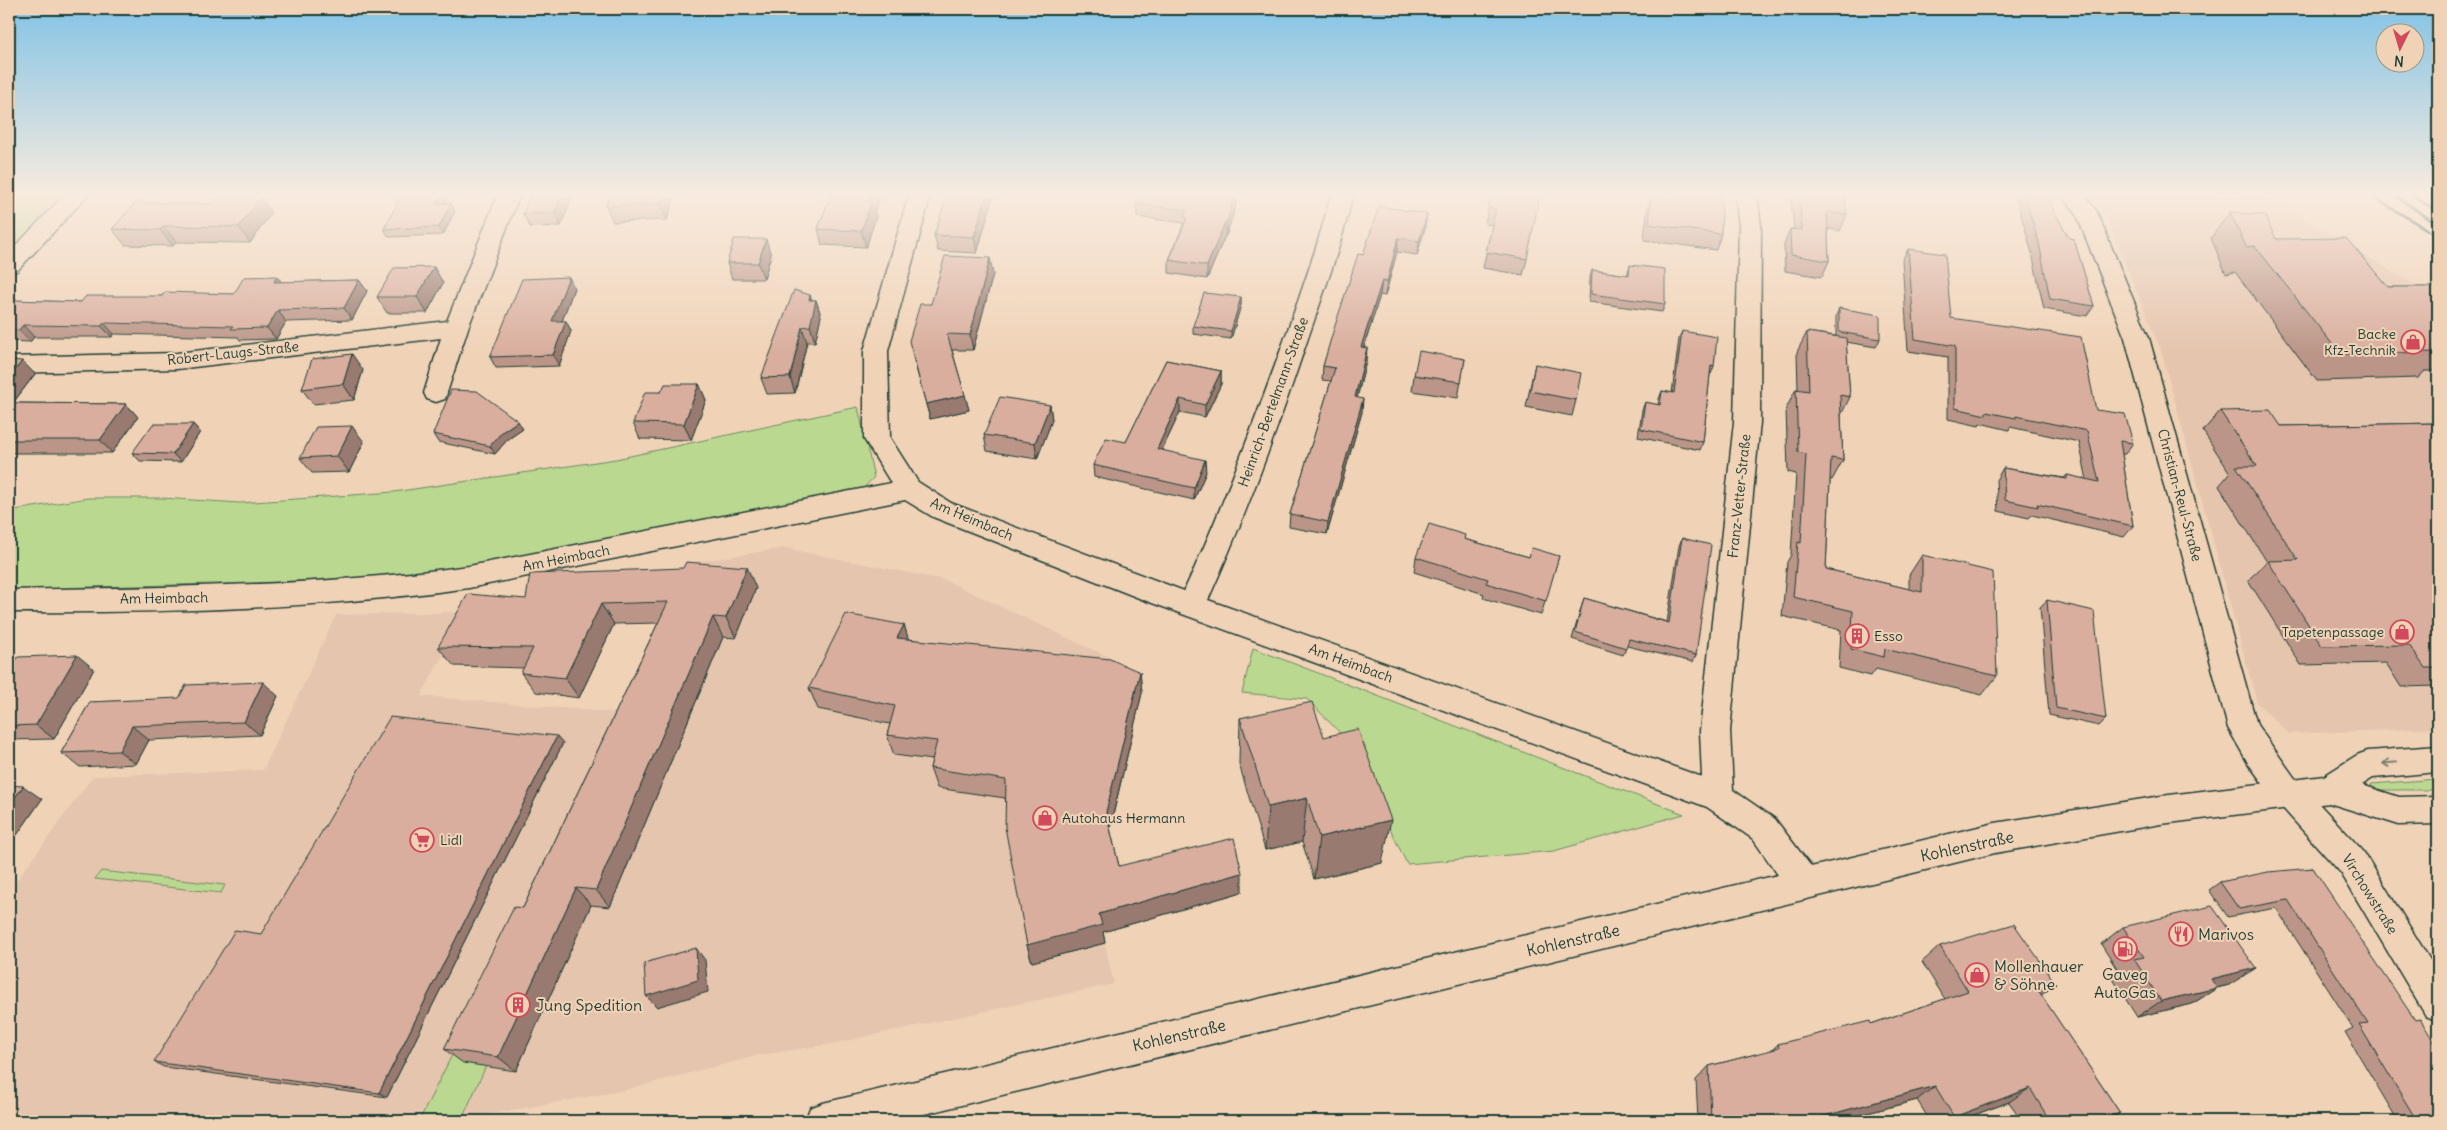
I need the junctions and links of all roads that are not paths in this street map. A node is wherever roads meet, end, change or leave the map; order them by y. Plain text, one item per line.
1 (27, 247) edge
2 (488, 247) edge
3 (905, 247) edge
4 (1328, 247) edge
5 (1750, 247) edge
6 (2100, 247) edge
7 (9, 266) edge
8 (456, 328) junction
9 (9, 365) edge
10 (436, 393) dead end
11 (909, 489) junction
12 (9, 601) edge
13 (1192, 604) junction
14 (2438, 758) edge
15 (2328, 789) junction
16 (2289, 794) junction
17 (1718, 797) junction
18 (2438, 810) edge
19 (1804, 884) junction
20 (2438, 1004) edge
21 (823, 1121) edge

1 - 7 street
2 - 8 street
3 - 11 street
4 - 13 street, Heinrich-Bertelmann-Straße
5 - 17 street, Franz-Vetter-Straße
6 - 16 street, Christian-Reul-Straße
8 - 9 street, Robert-Laugs-Straße
8 - 10 street
11 - 12 street, Am Heimbach
11 - 13 street, Am Heimbach
13 - 17 street, Am Heimbach
14 -> 15 street, Kohlenstraße
15 - 16 street, Kohlenstraße
15 - 18 street, Kohlenstraße
16 - 19 street, Kohlenstraße
16 - 20 street, Virchowstraße
17 - 19 street, Am Heimbach
19 - 21 street, Kohlenstraße

